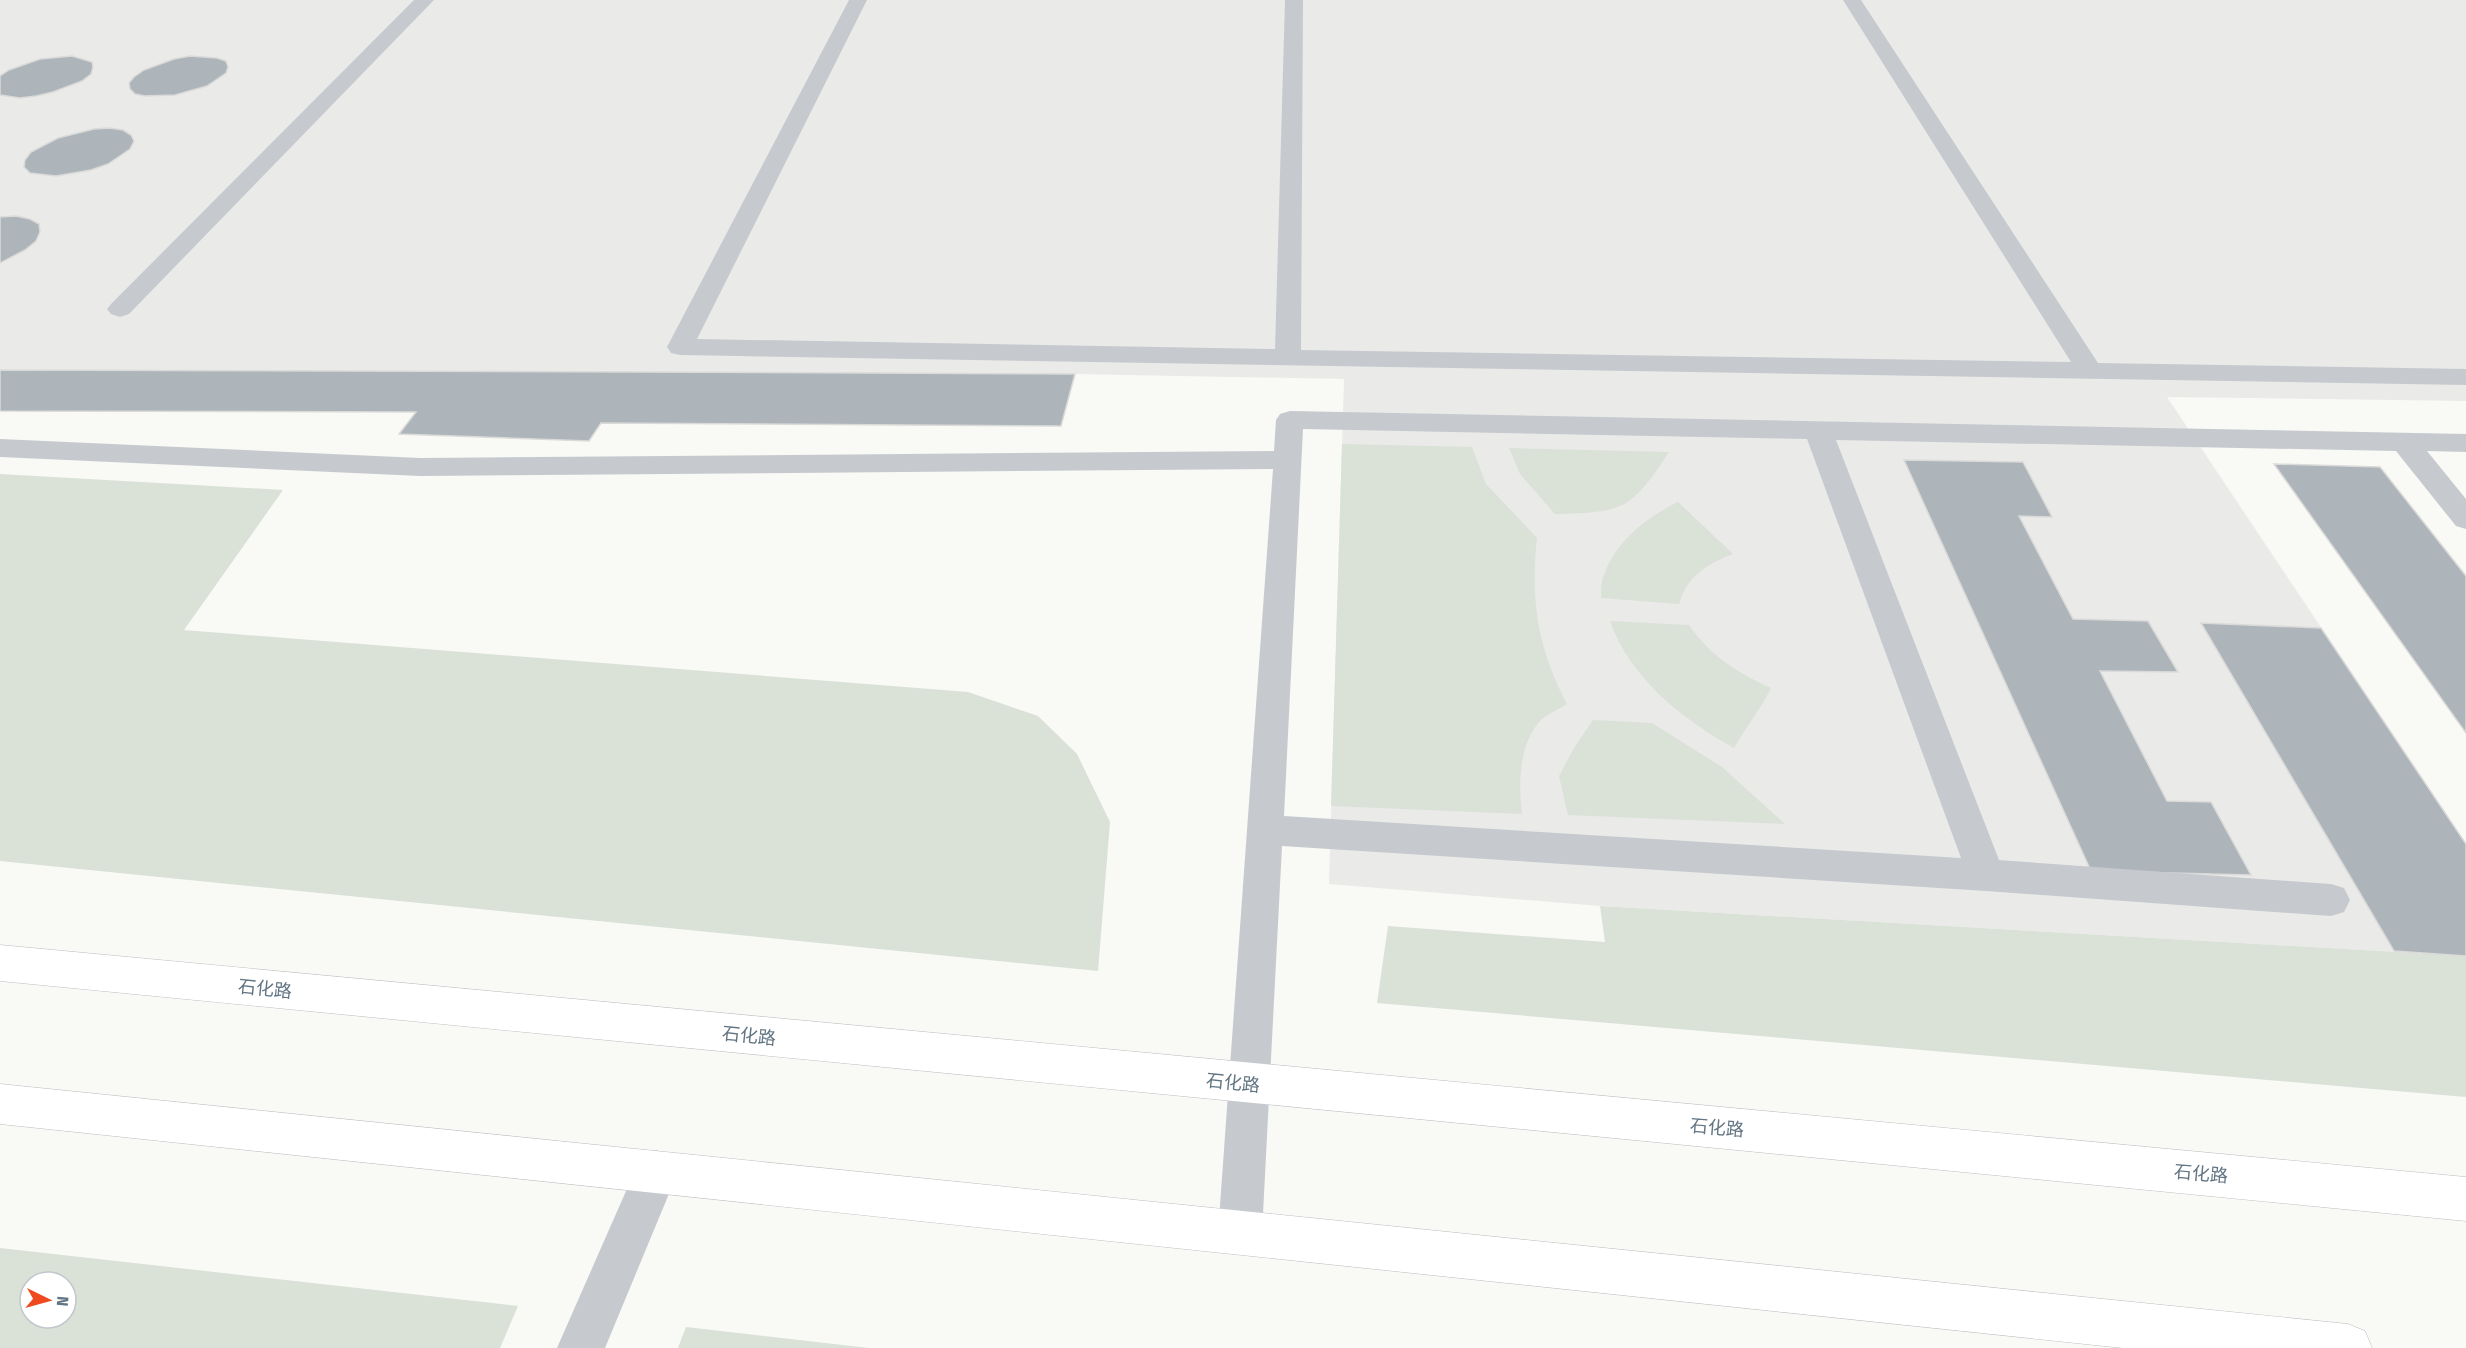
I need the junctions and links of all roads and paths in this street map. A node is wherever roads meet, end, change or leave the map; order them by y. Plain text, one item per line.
1 (425, 0) edge
2 (858, 0) edge
3 (1294, 0) edge
4 (1852, 0) edge
5 (120, 309) dead end
6 (1288, 357) junction
7 (2090, 371) junction
8 (2466, 377) edge
9 (1818, 430) junction
10 (2403, 441) junction
11 (2466, 443) edge
12 (0, 448) edge
13 (1288, 460) junction
14 (2466, 519) edge
15 (1265, 830) junction
16 (1986, 875) junction
17 (2331, 900) dead end
18 (0, 963) edge
19 (1248, 1084) junction
20 (0, 1104) edge
21 (656, 1172) junction
22 (2466, 1199) edge
23 (1240, 1233) junction
24 (582, 1348) edge
25 (2348, 1348) edge

1 - 5 lane
2 - 6 lane
3 - 6 lane
4 - 7 lane
6 - 7 lane
7 - 8 lane
9 - 10 lane
9 - 13 lane
9 - 16 lane
10 - 11 lane
10 - 14 lane
12 - 13 lane
13 - 15 lane
15 - 16 lane
15 - 19 lane
16 - 17 lane
18 - 19 main road, 石化路
19 - 22 main road, 石化路
19 - 23 lane
20 - 21 main road
21 - 23 main road
21 - 24 lane
23 - 25 main road

